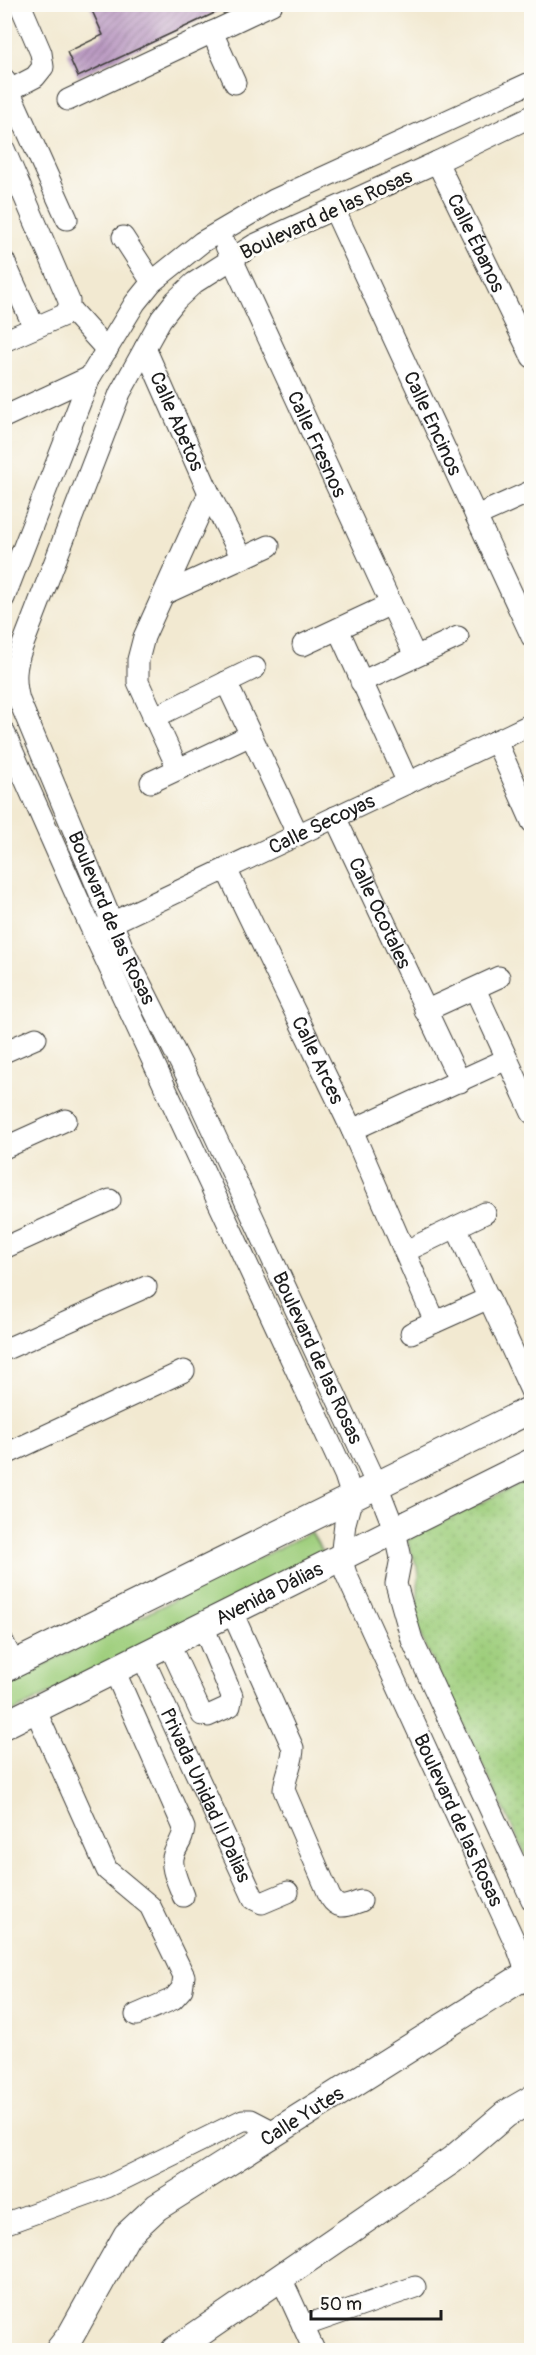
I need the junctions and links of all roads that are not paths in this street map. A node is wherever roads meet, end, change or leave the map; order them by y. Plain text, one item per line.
1 (20, 4) edge
2 (272, 4) edge
3 (212, 32) junction
4 (531, 81) edge
5 (236, 82) dead end
6 (7, 84) edge
7 (68, 100) dead end
8 (531, 116) edge
9 (4, 149) edge
10 (437, 162) junction
11 (334, 209) junction
12 (67, 219) dead end
13 (219, 232) junction
14 (123, 237) dead end
15 (232, 258) junction
16 (4, 261) edge
17 (152, 282) junction
18 (69, 308) junction
19 (34, 327) junction
20 (4, 341) edge
21 (145, 348) junction
22 (106, 350) junction
23 (531, 357) edge
24 (90, 376) junction
25 (4, 417) edge
26 (531, 491) edge
27 (209, 493) junction
28 (476, 516) junction
29 (269, 546) dead end
30 (242, 558) junction
31 (164, 594) junction
32 (4, 598) edge
33 (391, 604) junction
34 (338, 629) junction
35 (458, 637) dead end
36 (531, 637) edge
37 (303, 645) dead end
38 (415, 656) junction
39 (255, 668) dead end
40 (226, 682) junction
41 (361, 682) junction
42 (153, 718) junction
43 (531, 724) edge
44 (4, 732) edge
45 (251, 735) junction
46 (496, 741) junction
47 (178, 770) junction
48 (151, 782) dead end
49 (408, 783) junction
50 (335, 818) junction
51 (531, 822) edge
52 (298, 835) junction
53 (226, 869) junction
54 (113, 923) junction
55 (93, 932) junction
56 (499, 977) dead end
57 (475, 989) junction
58 (425, 1011) junction
59 (36, 1038) dead end
60 (4, 1052) edge
61 (507, 1059) junction
62 (460, 1082) junction
63 (531, 1113) edge
64 (66, 1120) dead end
65 (352, 1130) junction
66 (4, 1148) edge
67 (110, 1200) dead end
68 (485, 1213) dead end
69 (456, 1227) junction
70 (4, 1248) edge
71 (406, 1251) junction
72 (146, 1287) dead end
73 (489, 1298) junction
74 (435, 1322) junction
75 (411, 1333) dead end
76 (4, 1350) edge
77 (184, 1371) dead end
78 (531, 1394) edge
79 (531, 1409) edge
80 (4, 1455) edge
81 (531, 1462) edge
82 (377, 1485) junction
83 (352, 1497) junction
84 (395, 1532) junction
85 (341, 1558) junction
86 (232, 1612) junction
87 (203, 1626) junction
88 (169, 1644) junction
89 (142, 1656) junction
90 (8, 1659) edge
91 (114, 1671) junction
92 (35, 1709) junction
93 (4, 1725) edge
94 (288, 1892) dead end
95 (183, 1896) dead end
96 (531, 1900) edge
97 (361, 1901) dead end
98 (531, 1977) edge
99 (136, 2015) dead end
100 (531, 2099) edge
101 (276, 2133) junction
102 (4, 2224) edge
103 (281, 2278) junction
104 (415, 2288) dead end
105 (303, 2326) junction
106 (59, 2350) edge
107 (175, 2350) edge
108 (314, 2350) edge

1 - 6 street
2 - 3 street
3 - 5 street
3 - 7 street
4 - 13 street, Boulevard de las Rosas
6 - 12 street
8 - 10 street, Boulevard de las Rosas
9 - 18 street
10 - 11 street, Boulevard de las Rosas
10 - 23 street, Calle Ébanos
11 - 15 street, Boulevard de las Rosas
11 - 28 street, Calle Encinos
13 - 15 street, Calle Fresnos
13 - 17 street, Boulevard de las Rosas
14 - 17 street
15 - 21 street, Boulevard de las Rosas
15 - 33 street, Calle Fresnos
16 - 19 street
17 - 22 street, Boulevard de las Rosas
18 - 19 street
18 - 22 street
19 - 20 street
21 - 27 street, Calle Abetos
21 - 54 street, Boulevard de las Rosas
22 - 24 street, Boulevard de las Rosas
24 - 25 street
24 - 32 street, Boulevard de las Rosas
26 - 28 street
27 - 30 street, Calle Abetos
27 - 31 street, Calle Abetos
28 - 36 street, Calle Encinos
29 - 30 street
30 - 31 street
31 - 42 street, Calle Abetos
33 - 34 street
33 - 38 street, Calle Fresnos
34 - 37 street
34 - 41 street
35 - 38 street
38 - 41 street
39 - 40 street
40 - 42 street
40 - 45 street
41 - 49 street
42 - 47 street, Calle Abetos
43 - 46 street, Calle Secoyas
44 - 55 street, Boulevard de las Rosas
45 - 47 street
45 - 52 street
46 - 49 street, Calle Secoyas
46 - 51 street
47 - 48 street
49 - 50 street, Calle Secoyas
50 - 52 street, Calle Secoyas
50 - 58 street, Calle Ocotales
52 - 53 street, Calle Secoyas
53 - 54 street, Calle Secoyas
53 - 65 street, Calle Arces
54 - 55 street, Calle Secoyas
54 - 82 street, Boulevard de las Rosas
55 - 83 street, Boulevard de las Rosas
56 - 57 street
57 - 58 street
57 - 61 street
58 - 62 street, Calle Ocotales
59 - 60 street
61 - 62 street
61 - 63 street
62 - 65 street
64 - 66 street
65 - 71 street, Calle Arces
67 - 70 street
68 - 69 street
69 - 71 street
69 - 73 street
71 - 74 street, Calle Arces
72 - 76 street
73 - 74 street
73 - 78 street
74 - 75 street
77 - 80 street
79 - 82 main road
81 - 84 main road, Avenida Dálias
82 - 83 main road
82 - 84 street, Boulevard de las Rosas
83 - 85 street, Boulevard de las Rosas
83 - 90 main road
84 - 85 main road, Avenida Dálias
84 - 96 street, Boulevard de las Rosas
85 - 86 main road, Avenida Dálias
85 - 98 street, Boulevard de las Rosas
86 - 87 main road, Avenida Dálias
86 - 97 street
87 - 88 main road, Avenida Dálias
87 - 88 street
88 - 89 main road, Avenida Dálias
89 - 91 main road, Avenida Dálias
89 - 94 street, Privada Unidad II Dalias
91 - 92 main road, Avenida Dálias
91 - 95 street
92 - 93 main road, Avenida Dálias
92 - 99 street
98 - 101 main road, Calle Yutes
100 - 103 main road
101 - 102 street
101 - 106 main road, Calle Yutes
103 - 105 street
103 - 107 main road
104 - 105 street
105 - 108 street

